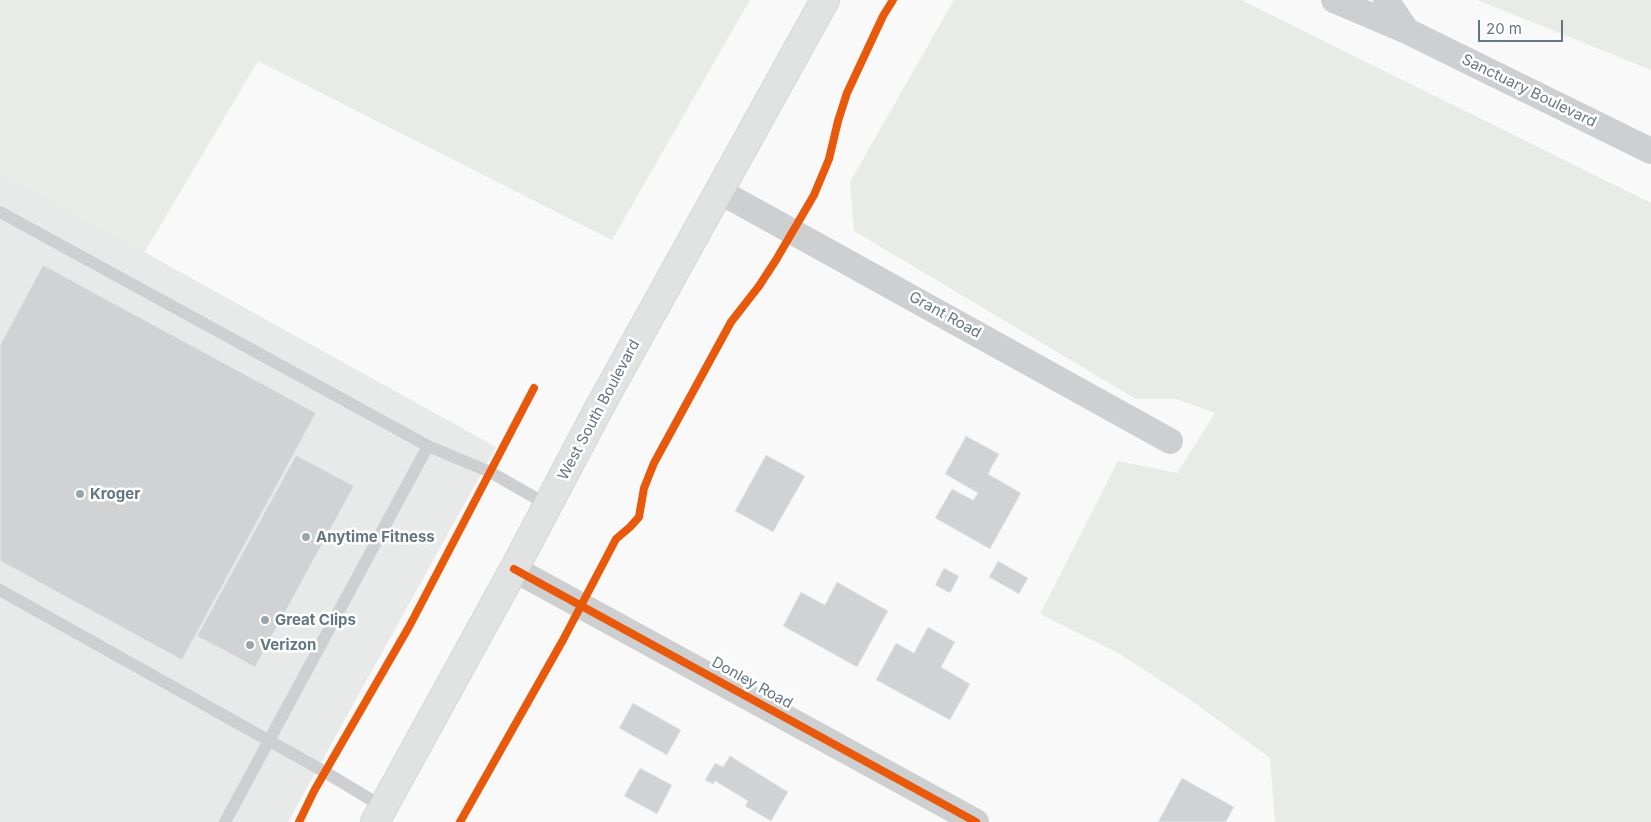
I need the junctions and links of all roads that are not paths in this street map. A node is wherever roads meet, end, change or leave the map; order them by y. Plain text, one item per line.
1 (825, 0) edge
2 (1334, 0) edge
3 (1386, 0) edge
4 (1407, 31) junction
5 (1651, 152) edge
6 (719, 191) junction
7 (0, 212) edge
8 (1170, 440) dead end
9 (428, 446) junction
10 (548, 505) junction
11 (514, 569) junction
12 (0, 590) edge
13 (269, 741) junction
14 (379, 815) edge
15 (225, 822) edge
16 (976, 822) edge

1 - 6 main road, West South Boulevard
2 - 4 street, Sanctuary Boulevard
3 - 4 street, Sanctuary Boulevard
4 - 5 street, Sanctuary Boulevard
6 - 8 street, Grant Road
6 - 10 main road, West South Boulevard
7 - 9 lane
9 - 10 lane
9 - 13 lane
10 - 11 main road, West South Boulevard
11 - 14 main road, West South Boulevard
11 - 16 street, Donley Road
12 - 13 lane
13 - 14 lane
13 - 15 lane

